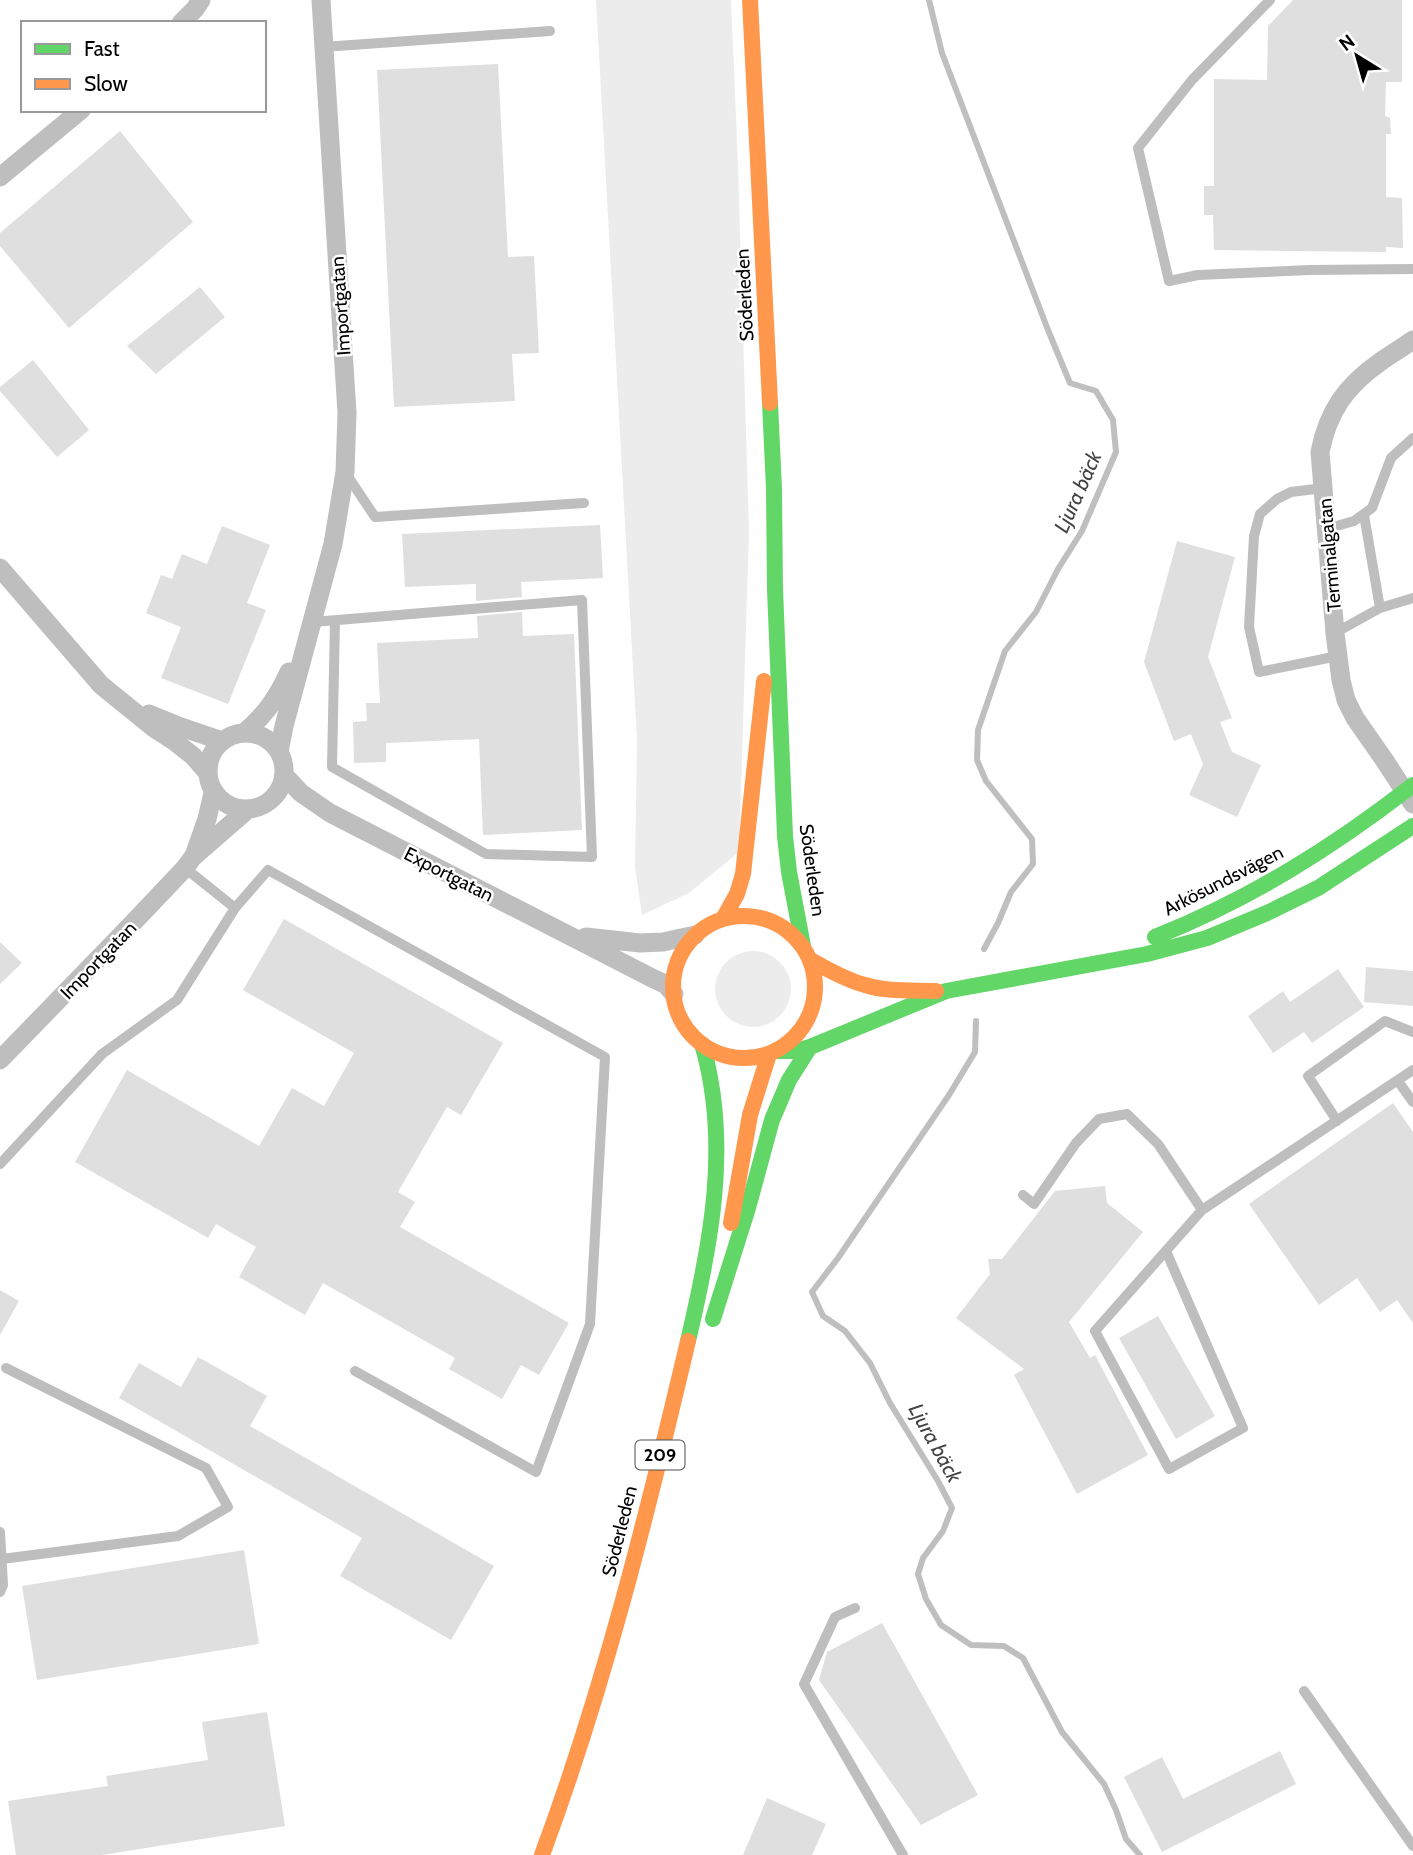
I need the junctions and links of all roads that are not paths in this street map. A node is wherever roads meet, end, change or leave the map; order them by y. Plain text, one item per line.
1 (201, 0) edge
2 (321, 0) edge
3 (750, 0) edge
4 (1270, 0) edge
5 (183, 21) edge
6 (550, 30) dead end
7 (323, 47) junction
8 (79, 112) edge
9 (0, 177) edge
10 (1413, 269) edge
11 (1413, 340) edge
12 (1413, 438) edge
13 (345, 471) junction
14 (1323, 488) junction
15 (584, 503) dead end
16 (1364, 514) junction
17 (1326, 529) junction
18 (0, 568) edge
19 (775, 589) junction
20 (1413, 598) edge
21 (1380, 608) junction
22 (315, 616) junction
23 (335, 621) junction
24 (1335, 633) junction
25 (1338, 656) junction
26 (765, 668) junction
27 (125, 704) junction
28 (244, 733) junction
29 (222, 741) junction
30 (279, 752) junction
31 (207, 772) junction
32 (284, 775) junction
33 (213, 793) junction
34 (1410, 794) edge
35 (270, 801) junction
36 (766, 803) dead end
37 (247, 810) junction
38 (330, 813) junction
39 (1413, 826) edge
40 (189, 863) junction
41 (235, 908) junction
42 (723, 919) junction
43 (569, 935) junction
44 (695, 935) junction
45 (806, 953) junction
46 (1074, 967) junction
47 (946, 991) junction
48 (674, 994) junction
49 (1413, 1032) edge
50 (702, 1044) junction
51 (810, 1047) junction
52 (773, 1053) junction
53 (0, 1060) edge
54 (1413, 1070) edge
55 (1398, 1081) junction
56 (1413, 1100) edge
57 (1337, 1121) junction
58 (0, 1164) edge
59 (1023, 1195) dead end
60 (1202, 1210) junction
61 (1166, 1251) junction
62 (6, 1368) dead end
63 (355, 1371) dead end
64 (0, 1532) edge
65 (2, 1559) junction
66 (0, 1592) edge
67 (855, 1608) dead end
68 (1304, 1690) dead end
69 (1413, 1846) edge
70 (542, 1855) edge
71 (903, 1855) edge

1 - 5 street
2 - 7 street, Importgatan
3 - 19 main road, Söderleden
4 - 10 lane
6 - 7 lane
7 - 13 street, Importgatan
8 - 9 street
11 - 14 street, Terminalgatan
12 - 16 lane
13 - 15 lane
13 - 22 street, Importgatan
14 - 17 street, Terminalgatan
14 - 25 lane
16 - 17 lane
16 - 21 lane
17 - 24 street, Terminalgatan
18 - 27 street
19 - 26 main road, Söderleden
19 - 45 main road, Söderleden
20 - 21 lane
21 - 24 lane
22 - 23 lane
22 - 28 street, Importgatan
22 - 30 street, Importgatan
23 - 23 lane
24 - 25 street, Terminalgatan
25 - 34 street, Terminalgatan
26 - 36 main road, Söderleden
26 - 42 main road, Söderleden
27 - 29 street
27 - 31 street
28 - 29 street
28 - 30 street
29 - 31 street
30 - 32 street
31 - 33 street
32 - 35 street
32 - 38 street, Exportgatan
33 - 37 street
33 - 40 street, Importgatan
34 - 46 main road, Arkösundsvägen
35 - 37 street
35 - 38 street, Exportgatan
37 - 40 street, Importgatan
38 - 43 street, Exportgatan
39 - 46 main road, Arkösundsvägen
40 - 41 lane
40 - 53 street, Importgatan
41 - 58 lane
41 - 63 lane
42 - 44 main road
42 - 45 main road
43 - 44 street, Exportgatan
43 - 48 street, Exportgatan
44 - 48 main road
45 - 47 main road, Arkösundsvägen
45 - 52 main road
46 - 47 main road, Arkösundsvägen
47 - 51 main road, Arkösundsvägen
48 - 50 main road
49 - 57 lane
50 - 52 main road
50 - 70 main road, Söderleden / 209
51 - 52 main road, Arkösundsvägen
51 - 52 main road
54 - 55 lane
55 - 56 lane
55 - 57 lane
57 - 60 lane
59 - 60 lane
60 - 61 lane
61 - 61 lane
62 - 65 lane
64 - 65 lane
65 - 66 lane
67 - 71 lane
68 - 69 lane

